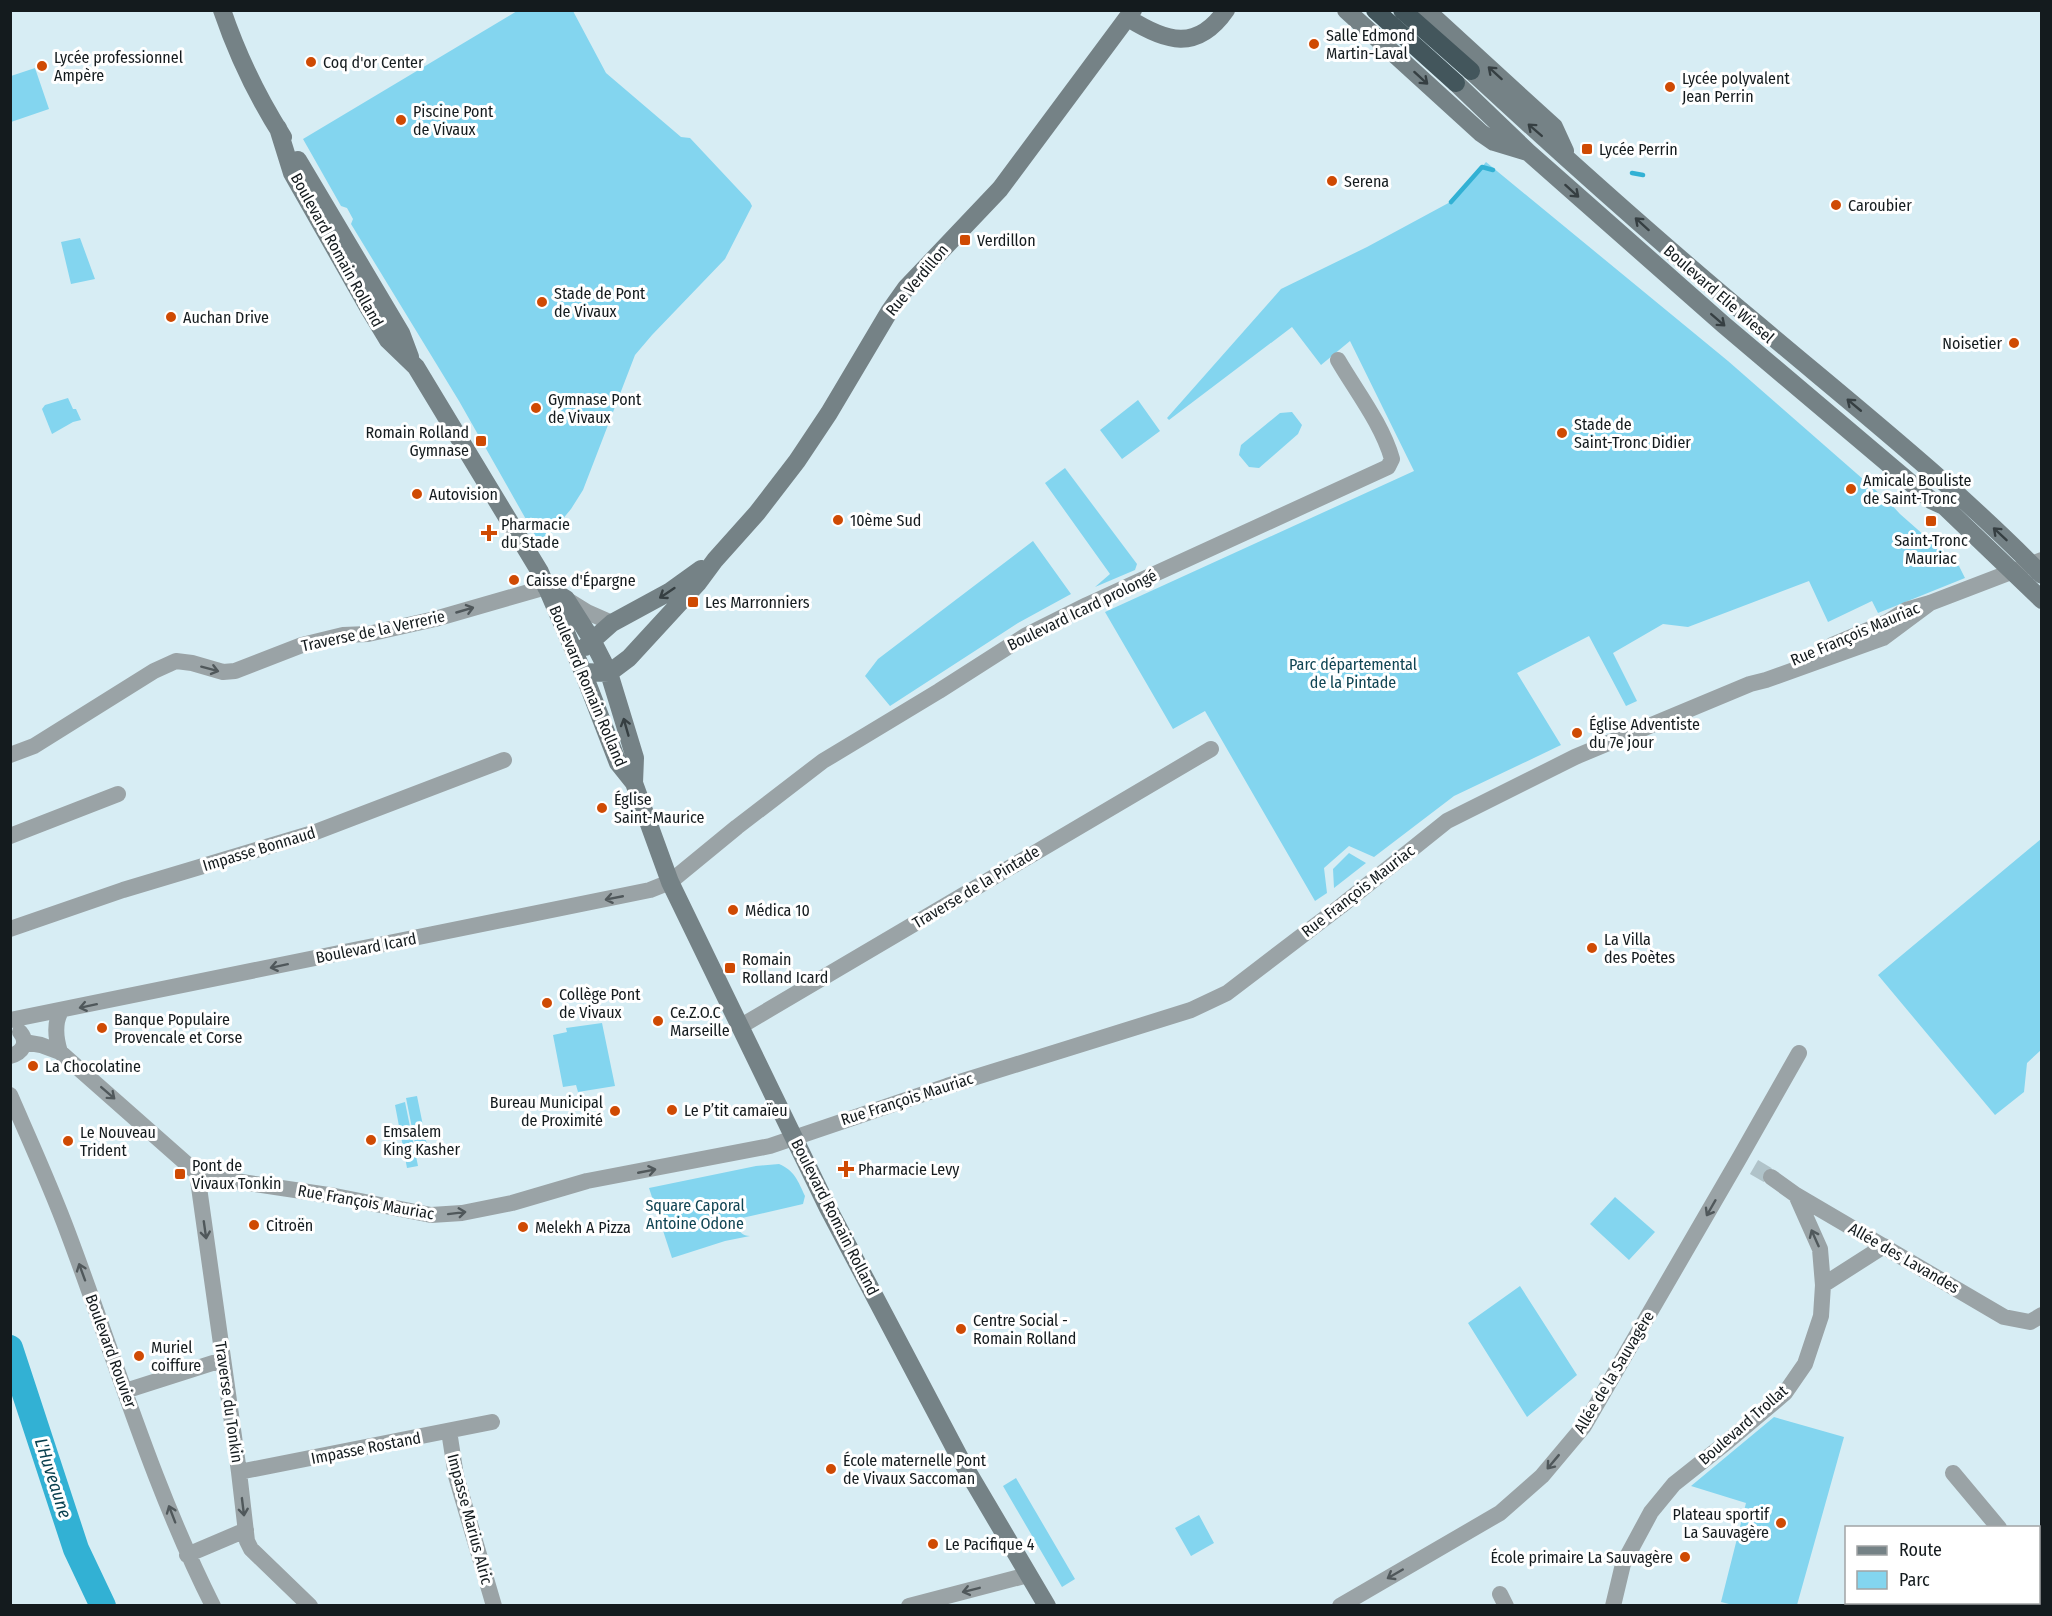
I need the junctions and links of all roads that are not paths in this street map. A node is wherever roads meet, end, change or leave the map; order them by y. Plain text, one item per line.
1 (213, 10) edge
2 (222, 10) edge
3 (1226, 10) edge
4 (1346, 10) edge
5 (1375, 10) edge
6 (1402, 10) edge
7 (1426, 10) edge
8 (1131, 14) edge
9 (230, 35) junction
10 (1471, 71) joint
11 (1456, 83) joint
12 (1528, 152) junction
13 (1568, 158) junction
14 (1338, 360) dead end
15 (715, 560) junction
16 (2038, 566) edge
17 (2012, 571) junction
18 (546, 587) junction
19 (566, 599) junction
20 (2042, 600) edge
21 (642, 608) junction
22 (612, 623) junction
23 (658, 627) junction
24 (592, 640) junction
25 (580, 664) junction
26 (609, 673) junction
27 (1211, 749) dead end
28 (10, 755) edge
29 (504, 760) dead end
30 (634, 783) junction
31 (118, 794) dead end
32 (10, 837) edge
33 (670, 882) junction
34 (10, 929) edge
35 (61, 1011) junction
36 (10, 1020) edge
37 (10, 1026) edge
38 (741, 1026) junction
39 (24, 1042) junction
40 (60, 1052) junction
41 (1799, 1053) dead end
42 (11, 1056) edge
43 (10, 1095) edge
44 (794, 1138) junction
45 (197, 1173) junction
46 (1771, 1177) tunnel mouth
47 (1796, 1195) junction
48 (1884, 1246) junction
49 (1823, 1285) junction
50 (2042, 1315) edge
51 (222, 1360) junction
52 (125, 1391) junction
53 (492, 1422) dead end
54 (449, 1431) junction
55 (239, 1472) junction
56 (1953, 1473) dead end
57 (1998, 1526) edge
58 (246, 1530) junction
59 (187, 1555) junction
60 (1028, 1575) junction
61 (213, 1605) edge
62 (310, 1605) edge
63 (494, 1605) edge
64 (909, 1605) edge
65 (1047, 1605) edge
66 (1340, 1605) edge
67 (1612, 1605) edge

1 - 9 street, Boulevard Romain Rolland
2 - 9 street, Boulevard Romain Rolland
3 - 8 street
4 -> 12 street
5 - 11 highway, Boulevard Elie Wiesel
6 - 10 highway, Boulevard Elie Wiesel
13 -> 7 street
8 - 15 street, Rue Verdillon
9 - 18 street, Boulevard Romain Rolland
13 -> 10 street, Boulevard Elie Wiesel
11 - 12 street, Boulevard Elie Wiesel
12 -> 17 street, Boulevard Elie Wiesel
16 -> 13 street, Boulevard Elie Wiesel
14 - 33 street, Boulevard Icard prolongé
15 -> 21 street, Rue Verdillon
15 - 23 street, Rue Verdillon
16 - 17 street, Rue François Mauriac
17 - 20 street, Boulevard Elie Wiesel
17 - 44 street, Rue François Mauriac
18 - 19 street, Boulevard Romain Rolland
18 - 25 street, Boulevard Romain Rolland
28 -> 18 street, Traverse de la Verrerie
19 - 22 street
19 - 24 street, Boulevard Romain Rolland
21 - 22 street, Rue Verdillon
21 - 23 street
22 - 24 street, Rue Verdillon
23 - 26 street, Rue Verdillon
24 - 25 street, Rue Verdillon
24 - 26 street, Boulevard Romain Rolland
25 - 26 street
25 - 30 street, Boulevard Romain Rolland
30 -> 26 street, Boulevard Romain Rolland
27 - 38 street, Traverse de la Pintade
29 - 34 street, Impasse Bonnaud
30 - 33 street, Boulevard Romain Rolland
31 - 32 street
33 -> 35 street, Boulevard Icard
33 - 38 street, Boulevard Romain Rolland
35 - 36 street, Boulevard Icard
35 - 40 street
37 - 39 street
38 - 44 street, Boulevard Romain Rolland
39 - 40 street, Rue François Mauriac
39 - 42 street
40 -> 45 street, Rue François Mauriac
41 -> 66 street, Allée de la Sauvagère
52 -> 43 street, Boulevard Rouvier
45 -> 44 street, Rue François Mauriac
44 - 60 street, Boulevard Romain Rolland
45 -> 51 street, Traverse du Tonkin
46 - 47 street, Allée des Lavandes
47 - 48 street, Allée des Lavandes
49 -> 47 street, Boulevard Trollat
48 - 49 street
48 - 50 street, Allée des Lavandes
49 - 67 street, Boulevard Trollat
51 - 52 street
51 - 55 street, Traverse du Tonkin
59 -> 52 street, Boulevard Rouvier
53 - 54 street, Impasse Rostand
54 - 55 street, Impasse Rostand
54 - 63 street, Impasse Marius Alric
55 -> 58 street, Traverse du Tonkin
56 - 57 street
58 - 59 street
58 - 62 street, Traverse du Tonkin
59 - 61 street, Boulevard Rouvier
60 -> 64 street
60 - 65 street, Boulevard Romain Rolland

